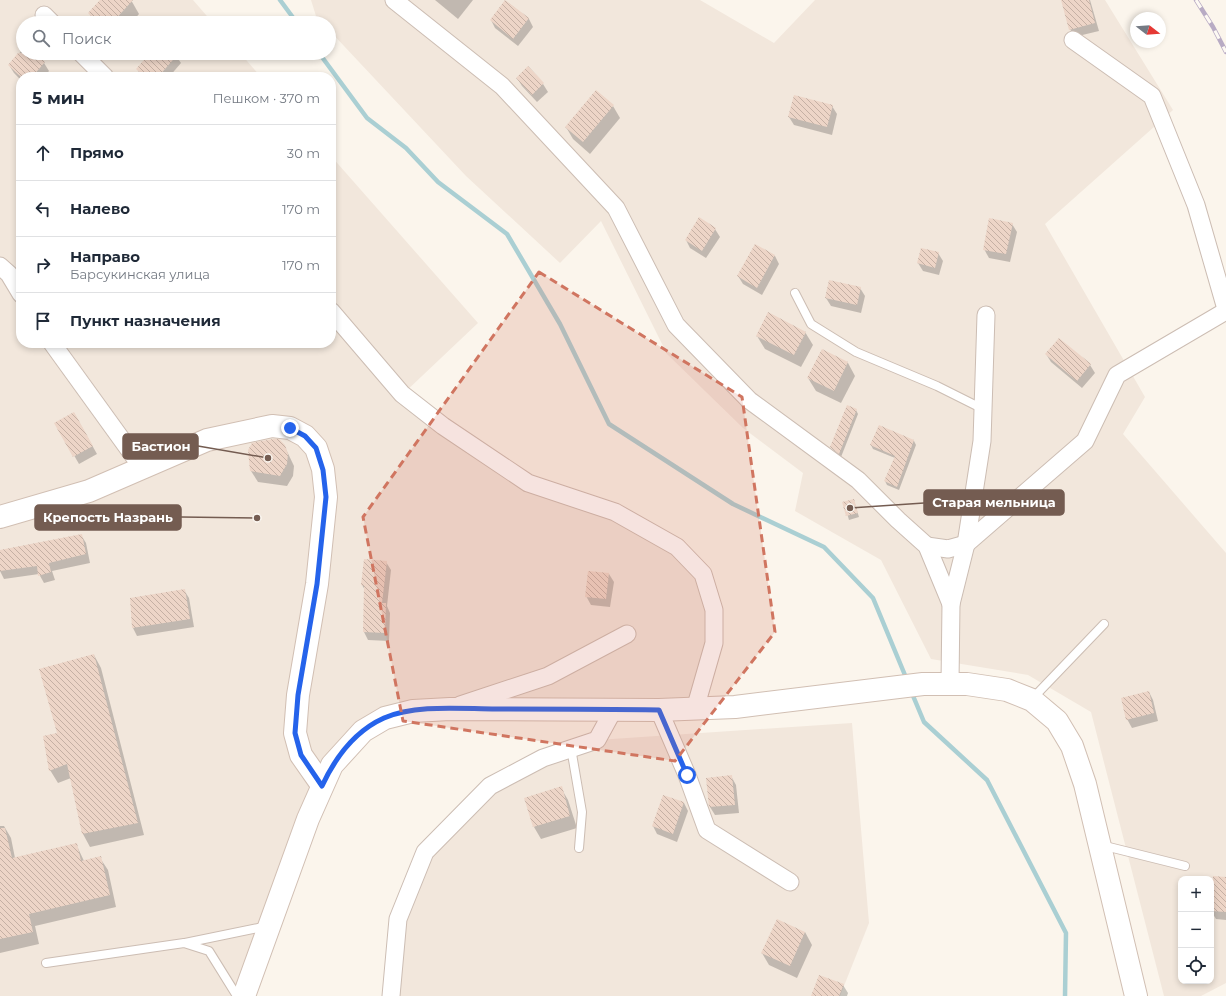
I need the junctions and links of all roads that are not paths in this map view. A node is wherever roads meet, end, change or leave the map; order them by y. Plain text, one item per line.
1 (394, 0) edge
2 (1073, 40) dead end
3 (88, 60) edge
4 (100, 72) edge
5 (0, 266) edge
6 (16, 286) edge
7 (795, 293) dead end
8 (1226, 310) edge
9 (986, 315) dead end
10 (336, 317) edge
11 (56, 348) edge
12 (983, 408) junction
13 (143, 469) junction
14 (0, 516) edge
15 (966, 544) junction
16 (927, 546) junction
17 (951, 604) junction
18 (1104, 624) dead end
19 (627, 634) dead end
20 (950, 683) junction
21 (1032, 700) junction
22 (450, 709) junction
23 (614, 709) junction
24 (659, 710) junction
25 (695, 710) junction
26 (571, 748) junction
27 (322, 786) junction
28 (1099, 844) junction
29 (579, 848) dead end
30 (1185, 866) dead end
31 (790, 882) dead end
32 (270, 926) junction
33 (184, 943) junction
34 (46, 963) dead end
35 (237, 996) edge
36 (244, 996) edge
37 (391, 996) edge
38 (1136, 996) edge

1 - 16 street
2 - 8 street
3 - 4 street
5 - 6 street
7 - 12 lane
8 - 15 street
9 - 12 street
10 - 25 street
11 - 13 street
12 - 15 street
13 - 14 street
13 - 27 street
15 - 16 street
15 - 17 street
16 - 17 street
17 - 20 street
18 - 21 lane
19 - 22 street
20 - 21 street
20 - 25 street
21 - 28 street
22 - 23 street
22 - 27 street
23 - 24 street
23 - 26 street
24 - 25 street
24 - 31 street
26 - 29 lane
26 - 37 street
27 - 32 street
28 - 30 lane
28 - 38 street
32 - 33 lane
32 - 36 street
33 - 34 lane
33 - 35 lane

